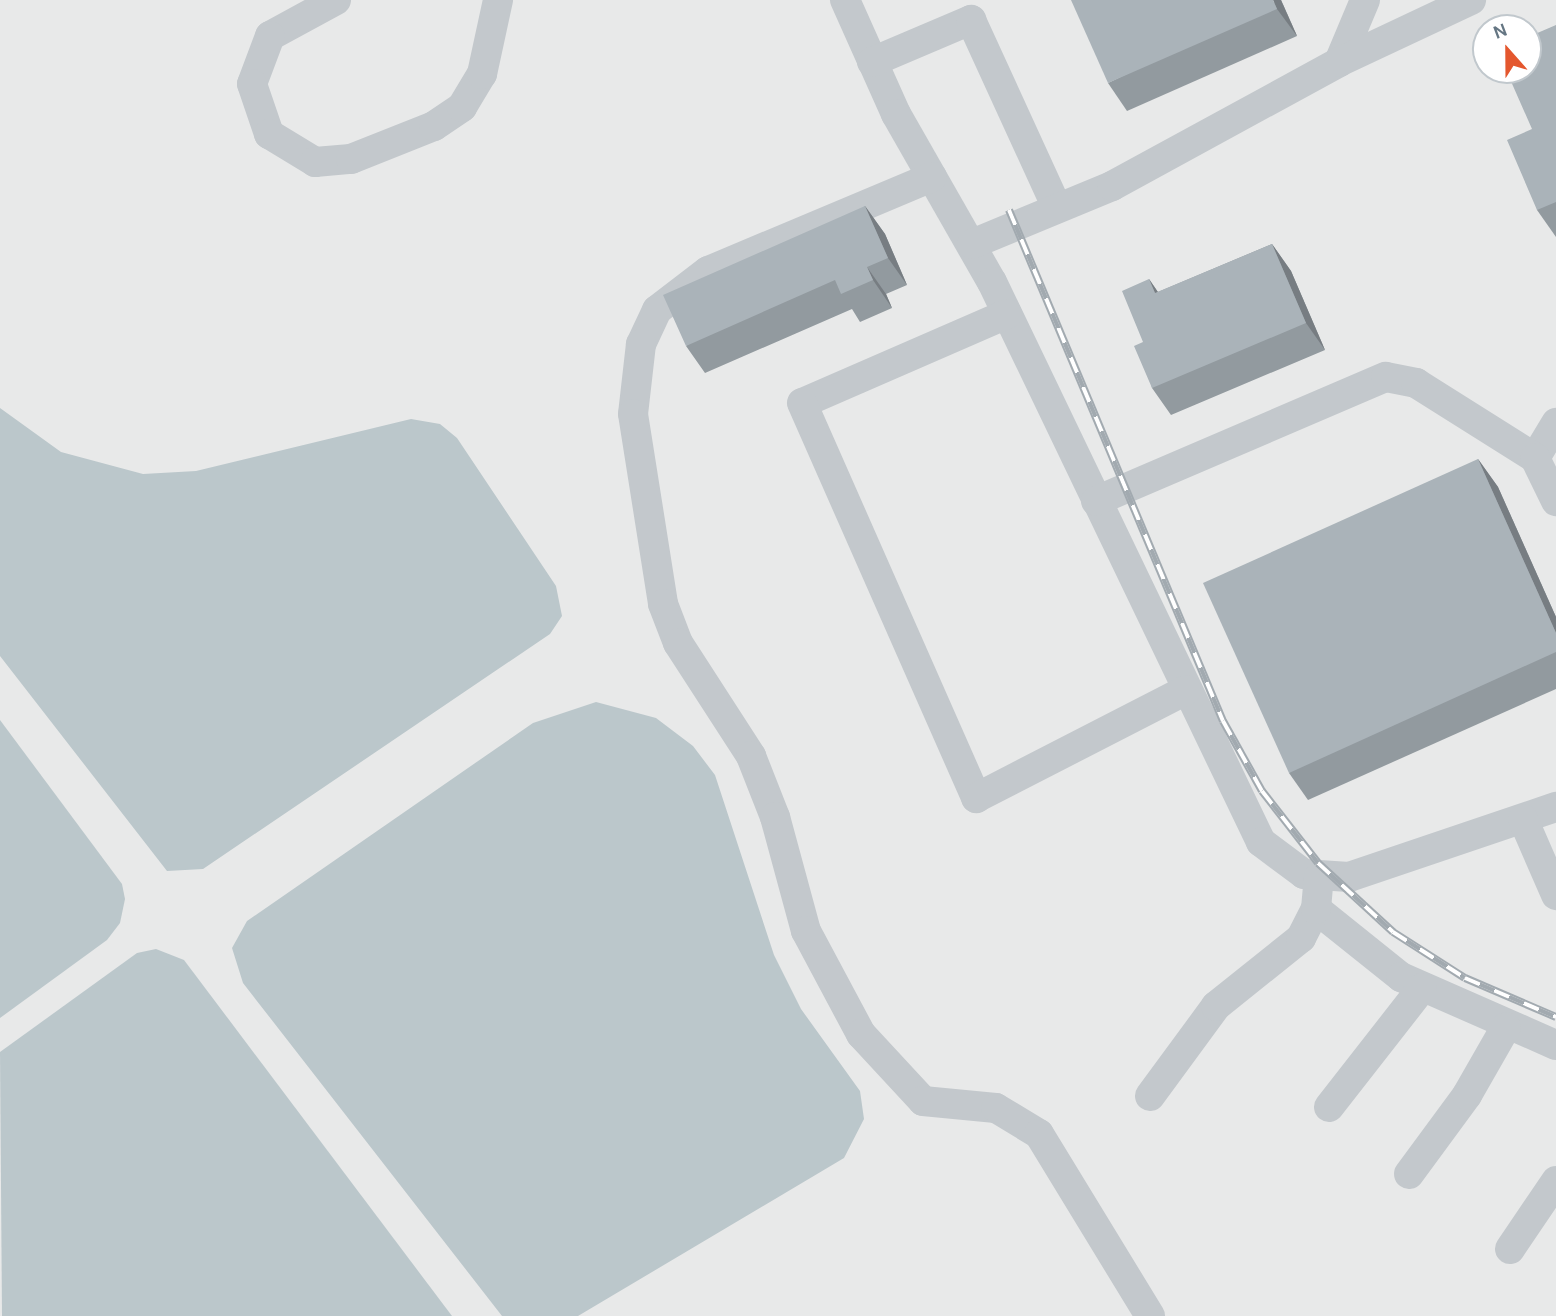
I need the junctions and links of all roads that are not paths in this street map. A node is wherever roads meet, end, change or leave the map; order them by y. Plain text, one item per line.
1 (336, 0) edge
2 (498, 0) edge
3 (845, 0) edge
4 (1364, 0) edge
5 (1471, 0) edge
6 (966, 10) edge
7 (872, 62) junction
8 (1339, 62) junction
9 (932, 177) junction
10 (1057, 208) junction
11 (972, 244) junction
12 (1007, 314) junction
13 (1556, 423) edge
14 (1535, 458) junction
15 (1096, 501) junction
16 (1556, 501) edge
17 (1186, 690) junction
18 (1556, 807) edge
19 (1523, 819) junction
20 (1319, 877) junction
21 (1556, 895) edge
22 (1316, 909) junction
23 (1422, 988) junction
24 (1506, 1027) junction
25 (1556, 1045) edge
26 (1150, 1096) dead end
27 (1329, 1107) dead end
28 (1409, 1174) dead end
29 (1556, 1181) edge
30 (1510, 1249) dead end
31 (1150, 1316) edge

1 - 2 lane
3 - 7 lane
4 - 8 lane
5 - 8 lane
6 - 7 lane
6 - 10 lane
7 - 9 lane
8 - 10 lane
9 - 11 lane
9 - 31 lane
10 - 11 lane
11 - 12 lane
12 - 15 lane
12 - 17 lane
13 - 14 lane
14 - 15 lane
14 - 16 lane
15 - 17 lane
17 - 20 lane
18 - 19 lane
19 - 20 lane
19 - 21 lane
20 - 22 lane
22 - 23 lane
22 - 26 lane
23 - 24 lane
23 - 27 lane
24 - 25 lane
24 - 28 lane
29 - 30 lane

